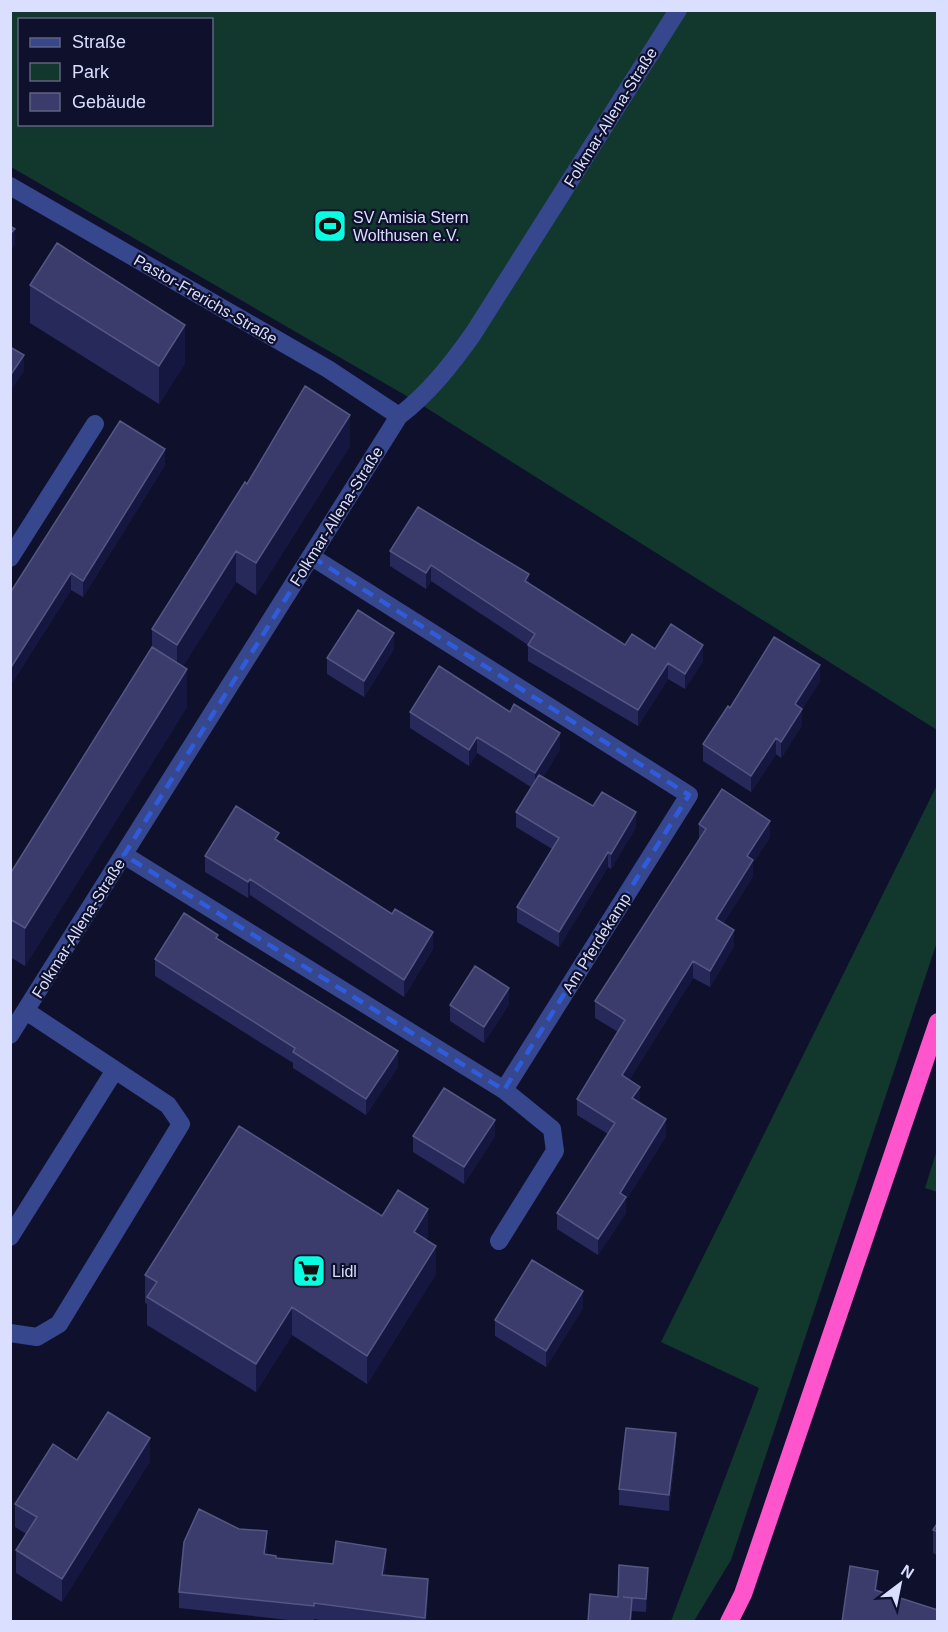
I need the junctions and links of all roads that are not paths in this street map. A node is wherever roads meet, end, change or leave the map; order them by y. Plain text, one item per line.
1 (678, 10) edge
2 (10, 186) edge
3 (399, 416) junction
4 (95, 424) dead end
5 (312, 557) junction
6 (10, 558) edge
7 (124, 855) junction
8 (26, 1011) junction
9 (938, 1022) edge
10 (10, 1035) edge
11 (115, 1070) junction
12 (504, 1090) junction
13 (10, 1237) edge
14 (499, 1241) dead end
15 (10, 1334) edge
16 (743, 1594) junction
17 (729, 1622) edge
18 (743, 1622) edge

1 - 3 street, Folkmar-Allena-Straße
2 - 3 street, Pastor-Frerichs-Straße
3 - 5 street, Folkmar-Allena-Straße
4 - 6 street
5 - 7 street, Folkmar-Allena-Straße
5 - 12 street, Am Pferdekamp
7 - 8 street, Folkmar-Allena-Straße
7 - 12 street
8 - 10 street, Folkmar-Allena-Straße
8 - 11 street
9 - 16 highway
11 - 13 street
11 - 15 street
12 - 14 street
16 - 17 highway
16 - 18 highway

